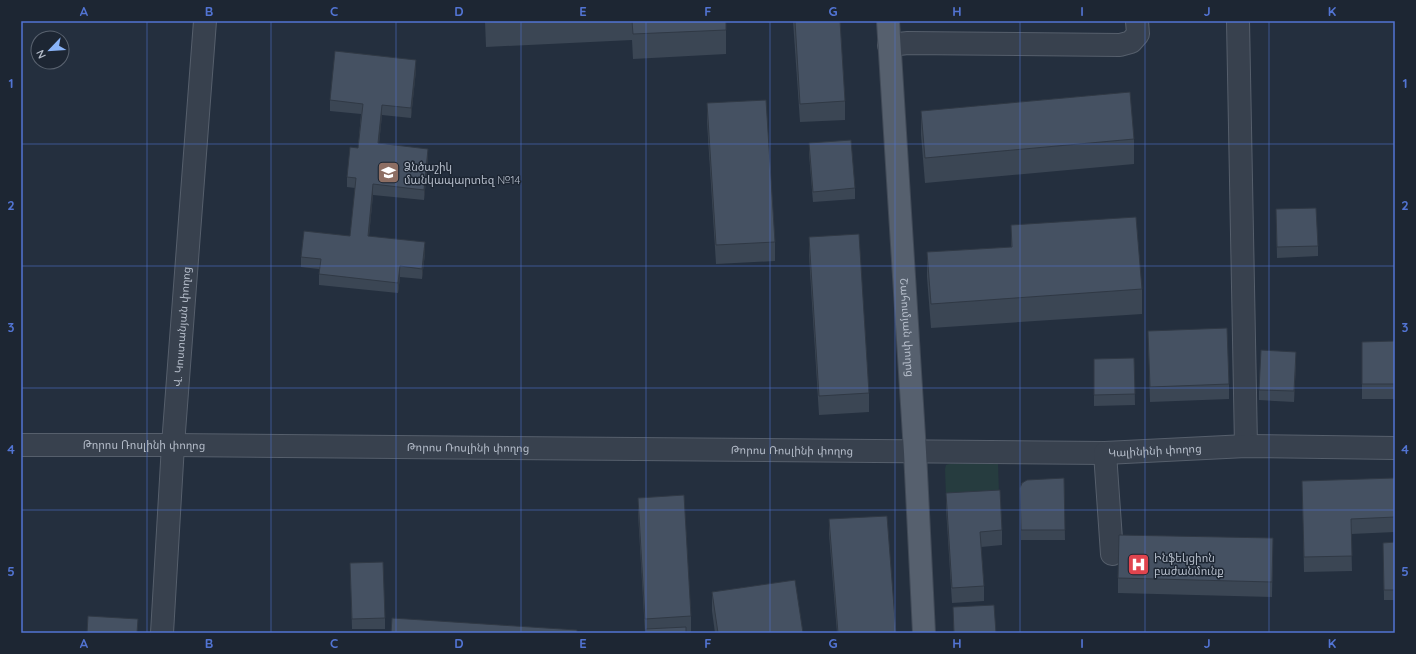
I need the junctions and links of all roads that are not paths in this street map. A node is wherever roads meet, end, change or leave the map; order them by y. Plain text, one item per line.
1 (205, 21) edge
2 (888, 21) edge
3 (1137, 21) edge
4 (1238, 21) edge
5 (889, 45) junction
6 (21, 445) edge
7 (173, 445) junction
8 (1246, 446) junction
9 (1395, 448) edge
10 (915, 452) junction
11 (1105, 453) junction
12 (1112, 554) dead end
13 (162, 633) edge
14 (924, 633) edge

1 - 7 street, Վ. Կոստանյան փողոց
2 - 5 main road, Շահումյան փողոց
3 - 5 street
4 - 8 street
5 - 10 main road, Շահումյան փողոց
6 - 7 street, Թորոս Ռոսլինի փողոց
7 - 10 street, Թորոս Ռոսլինի փողոց
7 - 13 street, Վ. Կոստանյան փողոց
8 - 9 street, Կալինինի փողոց
8 - 11 street, Կալինինի փողոց
10 - 11 street, Կալինինի փողոց
10 - 14 main road, Շահումյան փողոց
11 - 12 street

